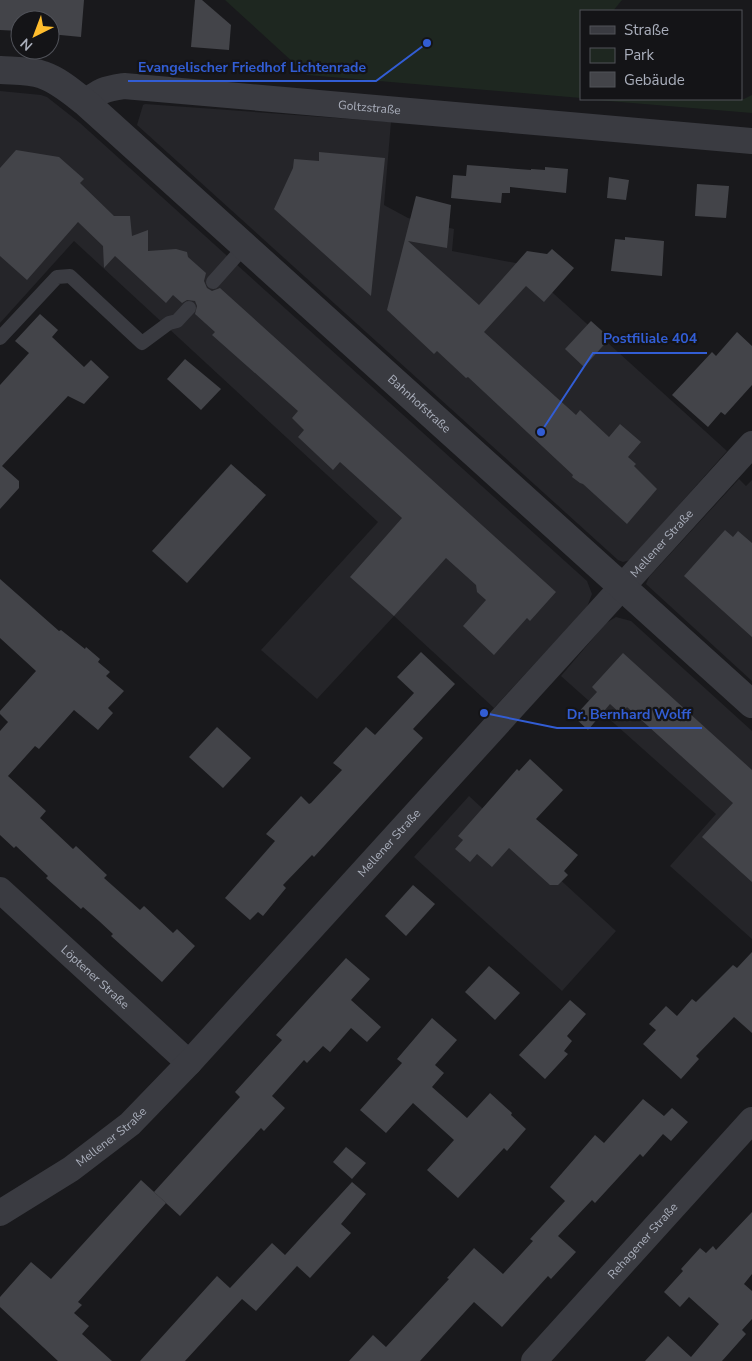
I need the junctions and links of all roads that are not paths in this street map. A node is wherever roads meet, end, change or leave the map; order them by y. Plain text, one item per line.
1 (0, 70) edge
2 (86, 103) junction
3 (752, 141) edge
4 (245, 246) junction
5 (213, 282) dead end
6 (189, 308) dead end
7 (0, 338) edge
8 (752, 444) edge
9 (622, 587) junction
10 (752, 704) edge
11 (0, 890) edge
12 (189, 1063) junction
13 (752, 1120) edge
14 (0, 1213) edge
15 (534, 1361) edge

1 - 2 street
2 - 3 street, Goltzstraße
2 - 4 street, Bahnhofstraße
4 - 5 lane
4 - 9 street, Bahnhofstraße
6 - 7 lane
8 - 9 street, Mellener Straße
9 - 10 street, Bahnhofstraße
9 - 12 street, Mellener Straße
11 - 12 street, Löptener Straße
12 - 14 street, Mellener Straße
13 - 15 street, Rehagener Straße

